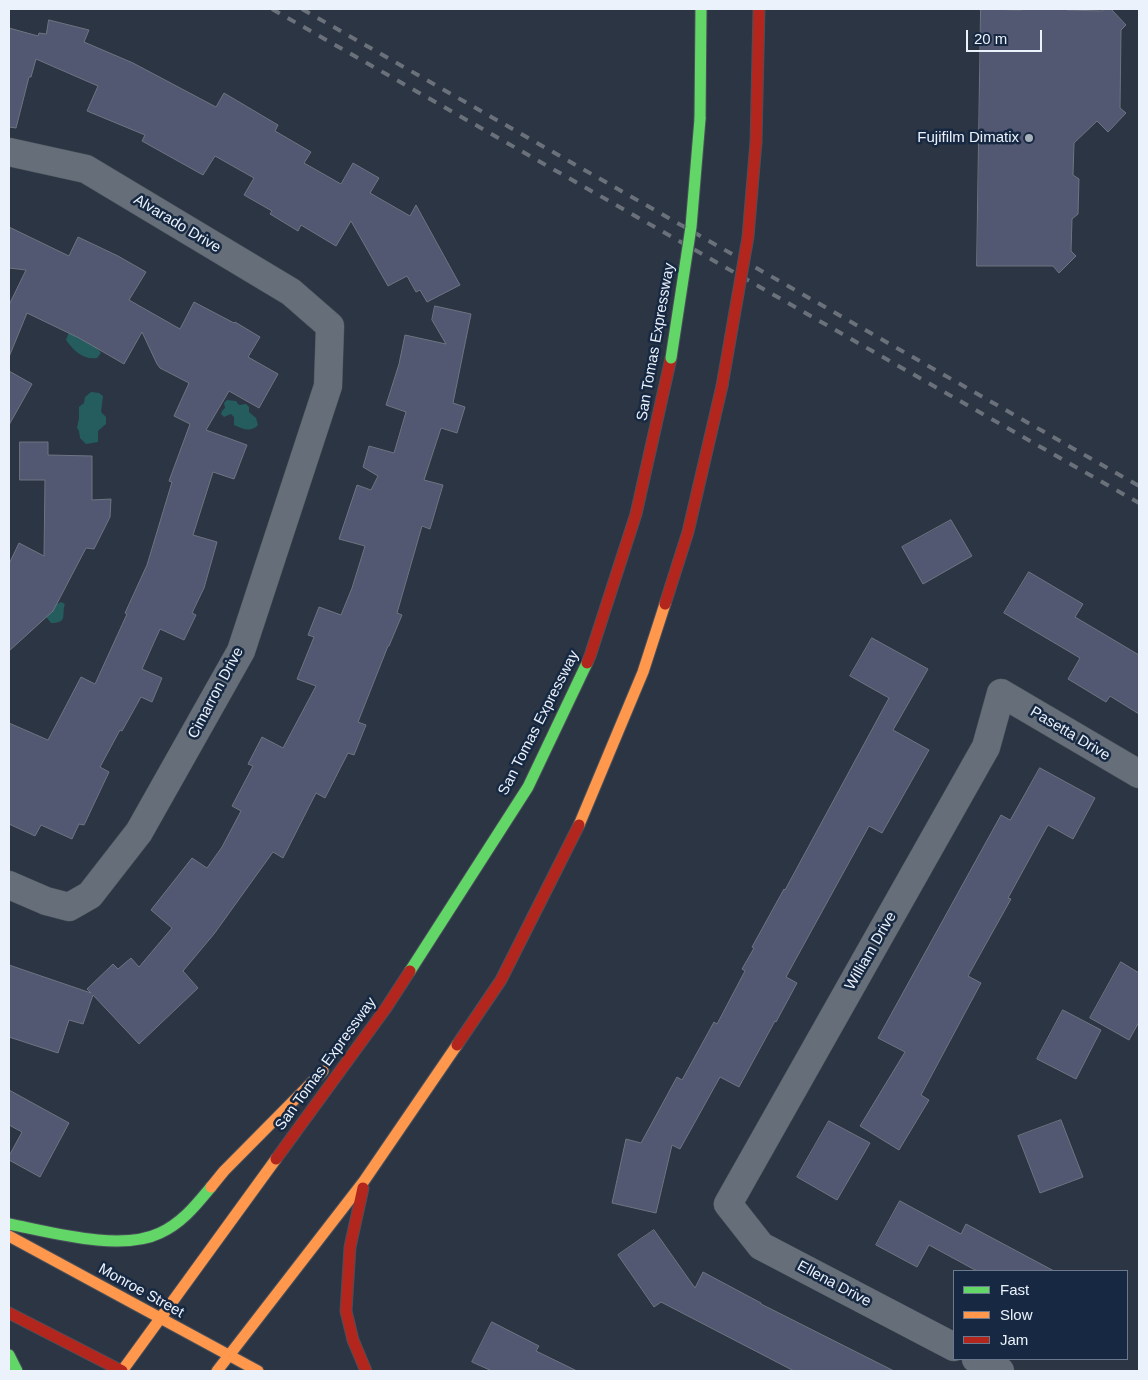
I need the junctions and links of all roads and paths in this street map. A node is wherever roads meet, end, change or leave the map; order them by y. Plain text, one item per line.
1 (701, 9) edge
2 (759, 9) edge
3 (9, 152) edge
4 (330, 326) joint
5 (1001, 693) joint
6 (1139, 774) edge
7 (9, 885) edge
8 (386, 1008) junction
9 (364, 1181) junction
10 (728, 1204) joint
11 (9, 1224) edge
12 (9, 1236) edge
13 (9, 1313) edge
14 (160, 1318) junction
15 (953, 1346) edge
16 (9, 1355) edge
17 (229, 1356) junction
18 (978, 1360) edge
19 (17, 1371) edge
20 (122, 1371) edge
21 (217, 1371) edge
22 (258, 1371) edge
23 (366, 1371) edge
24 (1000, 1371) edge

1 - 8 main road, San Tomas Expressway, bridge
2 - 9 main road, bridge
3 - 4 street, Alvarado Drive
4 - 7 street, Cimarron Drive
5 - 6 street, Pasetta Drive
5 - 10 street, William Drive
8 - 11 main road
8 - 14 main road, San Tomas Expressway
9 - 17 main road
9 - 23 main road
10 - 15 street, Ellena Drive
12 - 14 main road, Monroe Street
13 - 20 main road
14 - 17 main road, Monroe Street
14 - 20 main road, San Tomas Expressway
16 - 19 main road
17 - 21 main road
17 - 22 main road, Monroe Street
18 - 24 street

